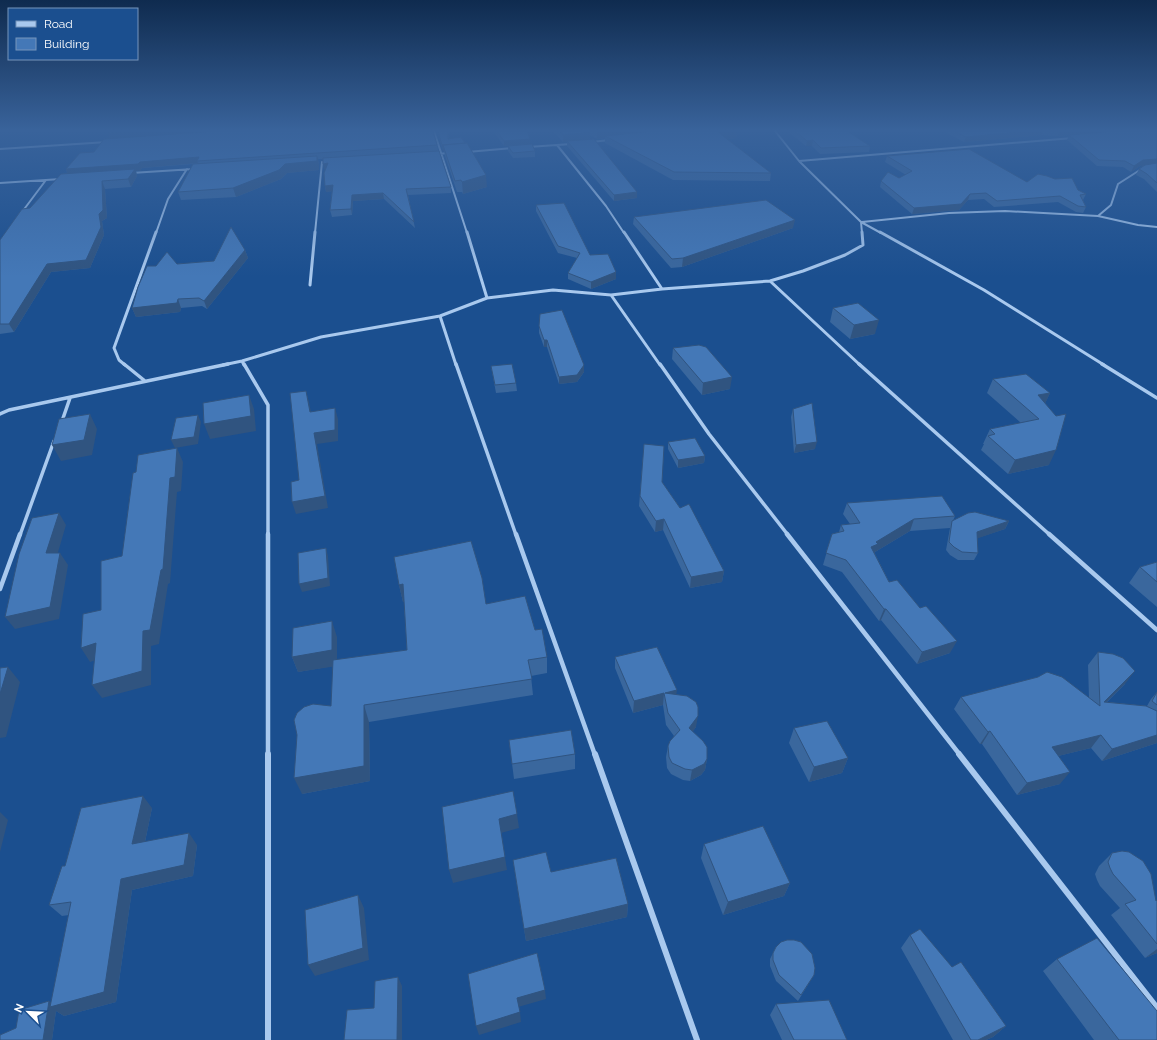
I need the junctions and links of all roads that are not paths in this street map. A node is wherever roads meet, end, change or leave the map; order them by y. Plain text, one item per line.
1 (46, 180) junction
2 (53, 180) edge
3 (180, 180) edge
4 (320, 180) edge
5 (450, 180) edge
6 (585, 180) edge
7 (818, 180) edge
8 (1124, 180) edge
9 (0, 183) edge
10 (1098, 216) junction
11 (18, 217) edge
12 (861, 222) junction
13 (1157, 227) edge
14 (770, 282) junction
15 (310, 285) dead end
16 (662, 289) junction
17 (611, 295) junction
18 (487, 298) junction
19 (440, 316) junction
20 (242, 361) junction
21 (145, 381) junction
22 (70, 398) junction
23 (1157, 398) edge
24 (0, 414) edge
25 (59, 428) edge
26 (56, 435) edge
27 (0, 589) edge
28 (1157, 630) edge
29 (1157, 1008) edge
30 (268, 1040) edge
31 (697, 1040) edge

1 - 2 street
1 - 9 street
1 - 11 street
3 - 21 street
4 - 15 street
5 - 18 street
6 - 16 street
7 - 12 street
8 - 10 street
10 - 12 street
10 - 13 street
12 - 14 street
12 - 23 street
14 - 16 street
14 - 28 street
16 - 17 street
17 - 18 street
17 - 29 street
18 - 19 street
19 - 20 street
19 - 31 street
20 - 21 street
20 - 30 street
21 - 22 street
22 - 24 street
22 - 25 street
26 - 27 street

